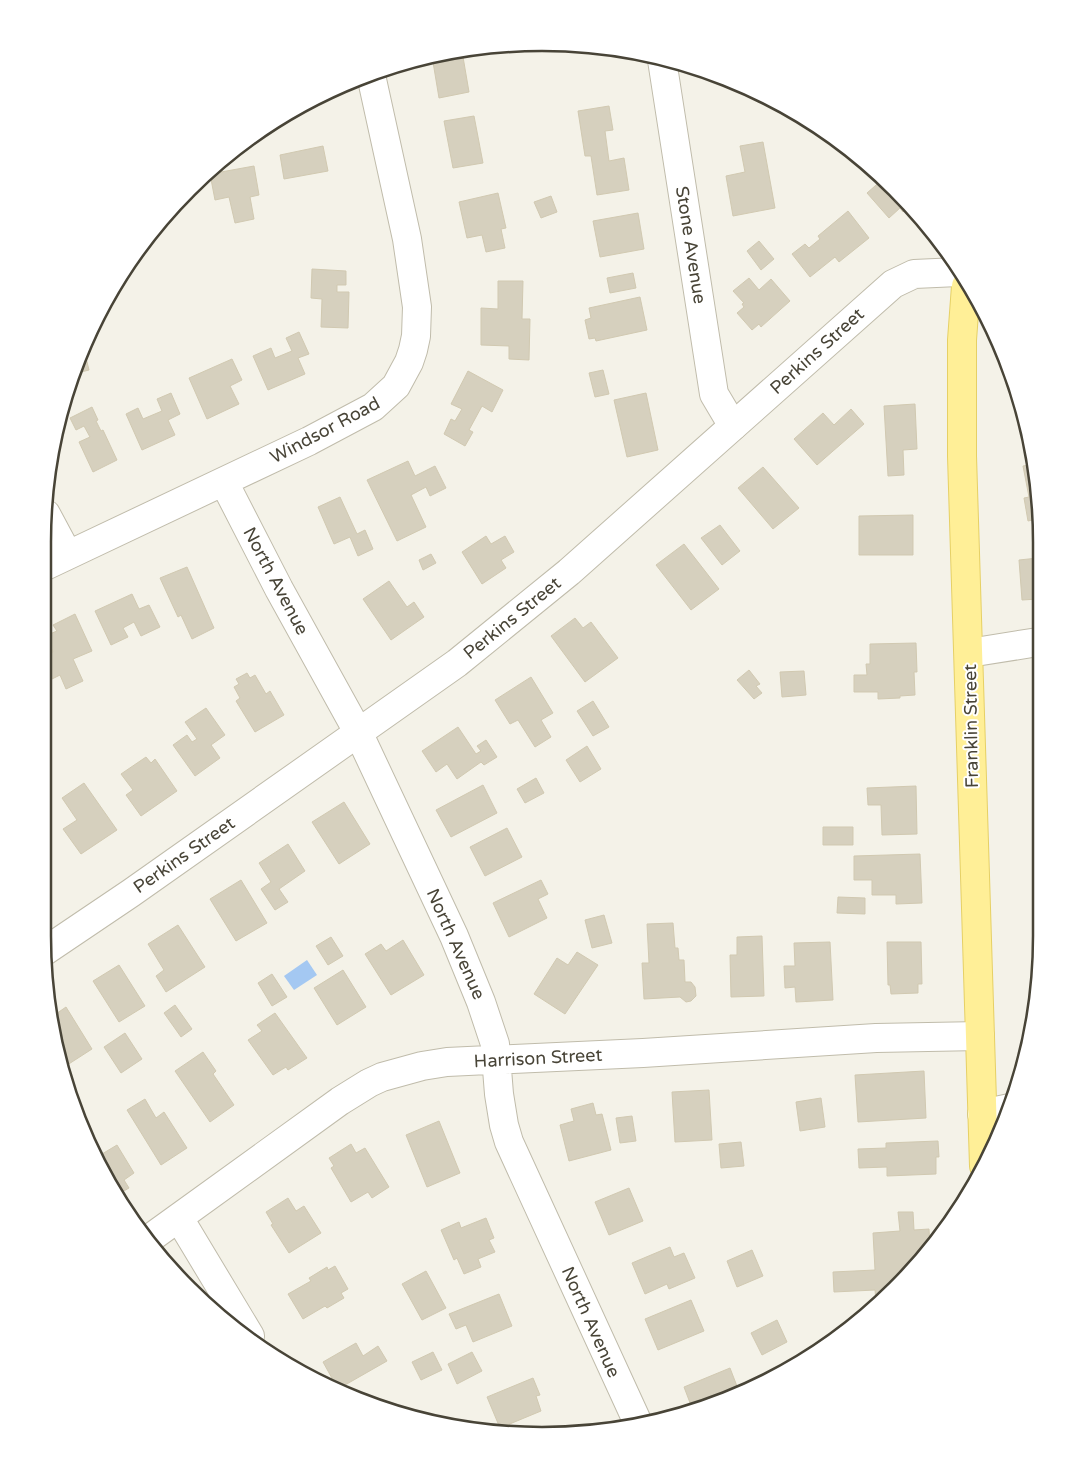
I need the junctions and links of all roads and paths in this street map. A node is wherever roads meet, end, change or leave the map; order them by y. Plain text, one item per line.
1 (670, 68) edge
2 (372, 82) edge
3 (952, 272) edge
4 (965, 294) edge
5 (732, 426) junction
6 (224, 482) junction
7 (52, 524) edge
8 (68, 555) junction
9 (51, 563) edge
10 (1033, 643) edge
11 (969, 653) junction
12 (358, 732) junction
13 (51, 946) edge
14 (980, 1036) junction
15 (497, 1060) junction
16 (1001, 1110) edge
17 (982, 1114) junction
18 (983, 1150) edge
19 (179, 1218) junction
20 (154, 1236) edge
21 (244, 1325) edge
22 (635, 1417) edge

1 - 5 street, Stone Avenue
2 - 6 street, Windsor Road
3 - 5 street, Perkins Street
4 - 11 main road, Franklin Street
5 - 12 street, Perkins Street
6 - 8 street, Windsor Road
6 - 12 street, North Avenue
7 - 8 street
8 - 9 street, Windsor Road
10 - 11 street
11 - 14 main road, Franklin Street
12 - 13 street, Perkins Street
12 - 15 street, North Avenue
14 - 15 street, Harrison Street
14 - 17 main road, Franklin Street
15 - 19 street, Harrison Street
15 - 22 street, North Avenue
16 - 17 street
17 - 18 main road, Franklin Street
19 - 20 street, Harrison Street
19 - 21 street

